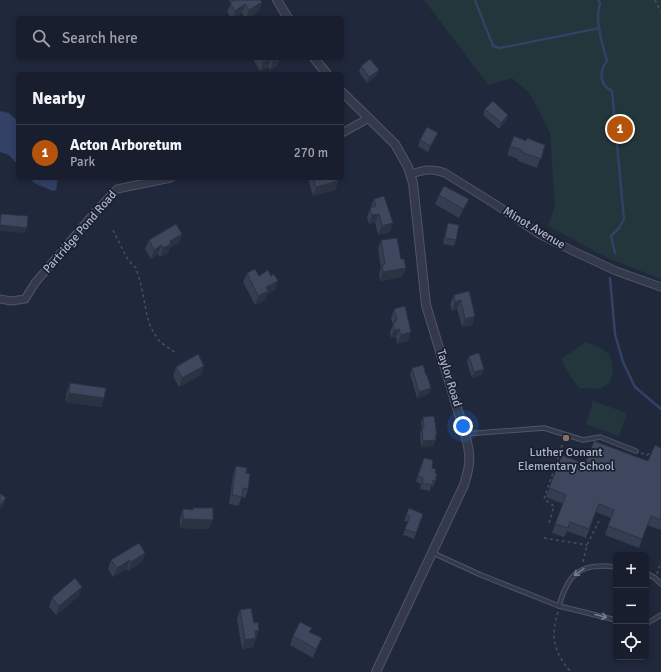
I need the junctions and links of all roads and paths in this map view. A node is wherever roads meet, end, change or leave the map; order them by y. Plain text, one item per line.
1 (277, 0) edge
2 (655, 0) edge
3 (661, 12) edge
4 (287, 16) edge
5 (316, 60) edge
6 (325, 72) edge
7 (344, 94) edge
8 (369, 118) junction
9 (344, 132) edge
10 (410, 174) junction
11 (161, 180) edge
12 (113, 230) dead end
13 (661, 287) edge
14 (0, 299) edge
15 (176, 353) dead end
16 (465, 434) junction
17 (566, 434) junction
18 (636, 451) joint
19 (656, 453) edge
20 (599, 521) dead end
21 (549, 523) dead end
22 (544, 538) dead end
23 (587, 545) junction
24 (433, 553) junction
25 (661, 562) edge
26 (613, 567) edge
27 (581, 570) junction
28 (649, 575) edge
29 (655, 578) junction
30 (661, 584) edge
31 (559, 606) junction
32 (661, 615) edge
33 (613, 619) edge
34 (649, 622) edge
35 (376, 672) edge
36 (571, 672) edge

1 - 4 street
2 - 3 path
5 - 6 street
7 - 8 street, Taylor Road
8 - 9 street
8 - 10 street, Taylor Road
10 - 13 street, Minot Avenue
10 - 16 street, Taylor Road
11 - 14 street, Partridge Pond Road
12 - 15 path
16 - 17 lane
16 - 24 street, Taylor Road
17 - 18 lane
17 - 21 path
18 - 19 path
20 - 23 path
22 - 23 path
23 - 27 path
24 - 31 lane
24 - 35 street, Taylor Road
25 - 29 path
26 - 27 lane
27 -> 31 lane
28 - 29 lane
29 - 30 lane
31 -> 33 lane
31 - 36 path
32 - 34 lane

